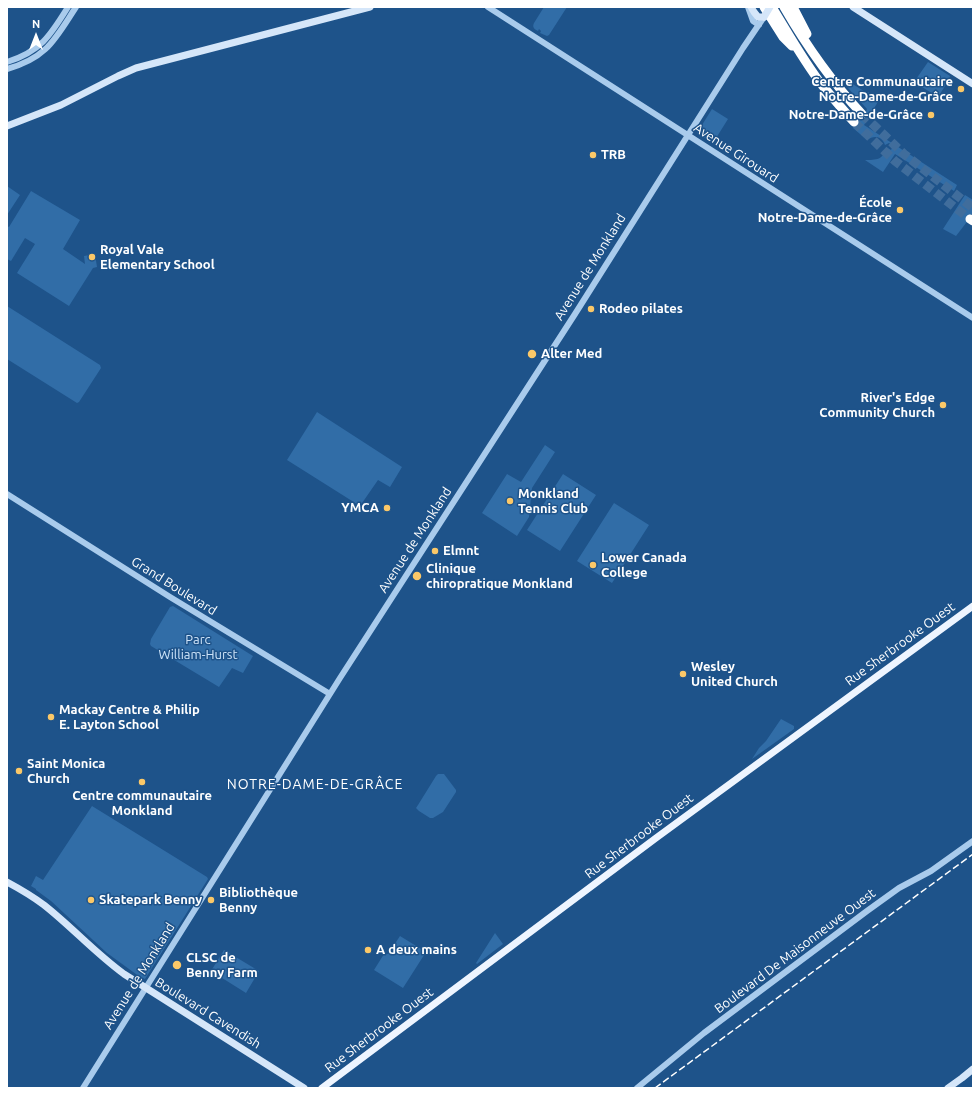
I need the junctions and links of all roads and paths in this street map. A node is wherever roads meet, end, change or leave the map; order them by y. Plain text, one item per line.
1 (68, 7) edge
2 (76, 7) edge
3 (370, 7) edge
4 (488, 7) edge
5 (749, 7) edge
6 (764, 7) edge
7 (771, 7) edge
8 (784, 7) edge
9 (793, 7) edge
10 (853, 7) edge
11 (764, 17) junction
12 (759, 25) junction
13 (804, 58) junction
14 (7, 62) edge
15 (7, 69) edge
16 (828, 75) junction
17 (973, 84) edge
18 (862, 114) tunnel mouth
19 (854, 122) tunnel mouth
20 (7, 126) edge
21 (688, 135) junction
22 (973, 318) edge
23 (7, 494) edge
24 (973, 606) edge
25 (330, 694) junction
26 (973, 841) edge
27 (7, 882) edge
28 (145, 988) junction
29 (973, 1069) edge
30 (83, 1088) edge
31 (304, 1088) edge
32 (322, 1088) edge
33 (637, 1088) edge
34 (948, 1088) edge

1 - 14 street
2 - 15 street
3 - 20 main road
4 - 21 street, Avenue Girouard
5 - 11 main road
5 - 12 street
6 - 13 highway
7 - 11 main road, Avenue de Monkland, bridge
7 - 13 highway
8 - 16 highway
9 - 16 highway
10 - 17 main road
11 - 12 street, Avenue de Monkland
12 - 21 street, Avenue de Monkland
13 - 19 highway
16 - 18 highway
21 - 22 street, Avenue Girouard
21 - 25 street, Avenue de Monkland
23 - 25 street, Grand Boulevard
24 - 32 main road, Rue Sherbrooke Ouest
25 - 28 street, Avenue de Monkland
26 - 33 street, Boulevard De Maisonneuve Ouest
27 - 28 main road, Boulevard Cavendish
28 - 30 street, Avenue de Monkland
28 - 31 main road, Boulevard Cavendish
29 - 34 main road

